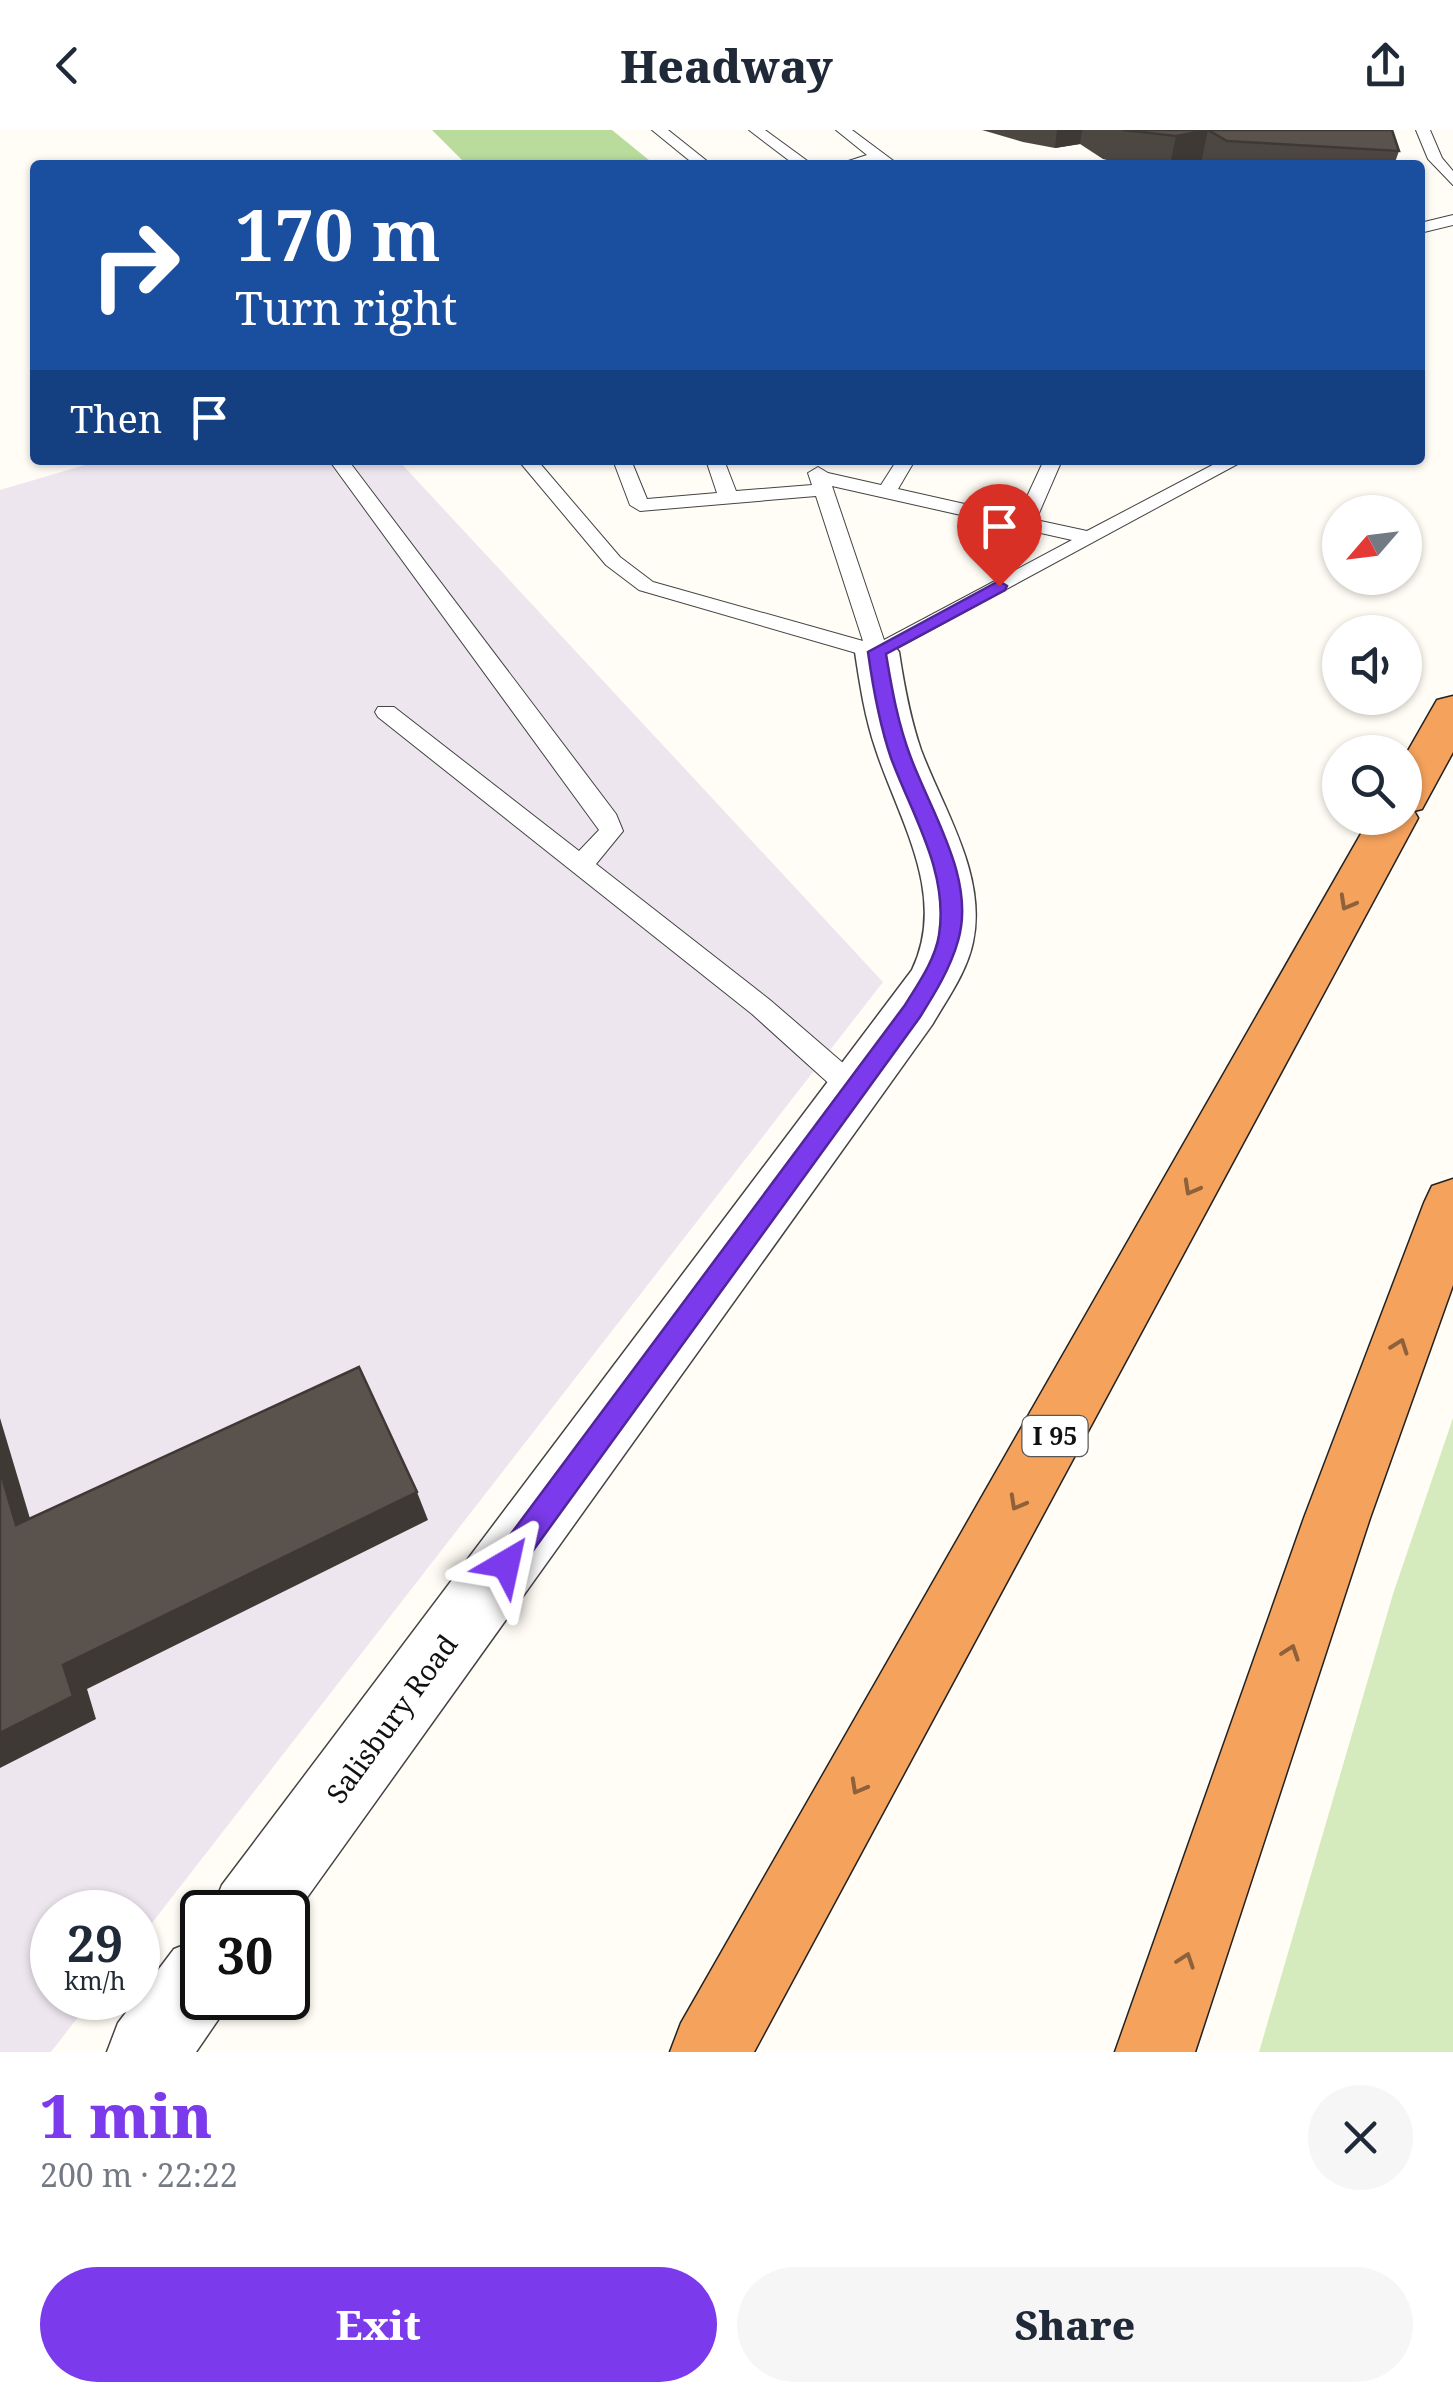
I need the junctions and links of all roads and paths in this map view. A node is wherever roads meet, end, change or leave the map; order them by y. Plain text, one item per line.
1 (659, 130) edge
2 (756, 130) edge
3 (844, 130) edge
4 (1423, 130) edge
5 (698, 160) edge
6 (798, 160) edge
7 (884, 160) edge
8 (1453, 180) edge
9 (1453, 220) edge
10 (1425, 227) edge
11 (342, 465) edge
12 (531, 465) edge
13 (624, 465) edge
14 (718, 465) edge
15 (903, 465) edge
16 (1051, 465) edge
17 (1227, 465) edge
18 (818, 476) edge
19 (887, 492) junction
20 (729, 498) junction
21 (1026, 523) junction
22 (1090, 538) junction
23 (877, 652) junction
24 (1453, 710) edge
25 (386, 712) dead end
26 (1422, 767) edge
27 (1385, 835) edge
28 (581, 865) junction
29 (855, 1090) junction
30 (1453, 1203) edge
31 (266, 1890) edge
32 (180, 2006) edge
33 (147, 2052) edge
34 (710, 2052) edge
35 (1155, 2052) edge

1 - 5 lane
2 - 6 lane
3 - 7 lane
4 - 8 lane
9 - 10 lane
11 - 28 lane
12 - 23 lane
13 - 20 lane
14 - 20 lane
15 - 19 lane
16 - 21 lane
17 - 22 lane
18 - 19 lane
18 - 20 lane
18 - 23 lane
19 - 21 lane
21 - 22 lane
22 - 23 lane
23 - 29 street, Salisbury Road
24 - 26 highway
25 - 28 lane
27 -> 34 highway, I 95
28 - 29 lane
29 - 31 street, Salisbury Road
35 -> 30 highway
32 - 33 street

